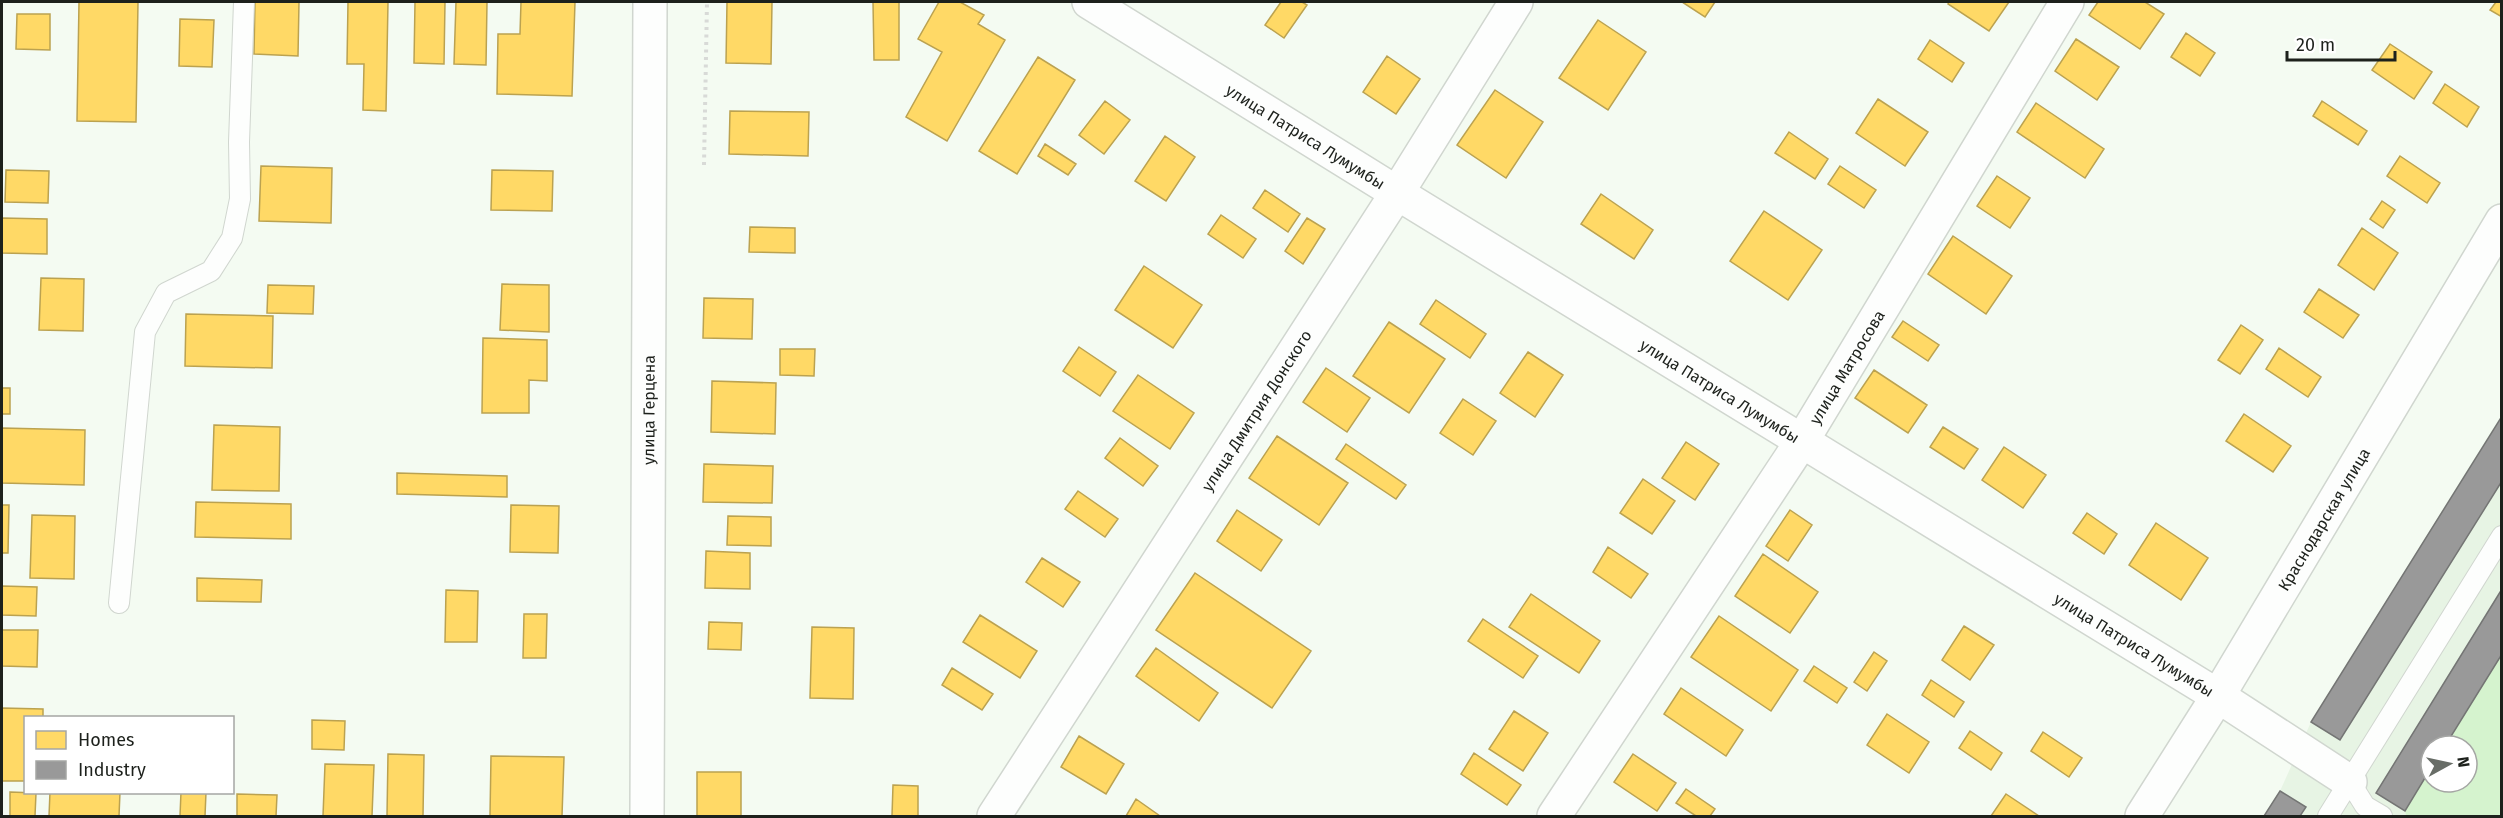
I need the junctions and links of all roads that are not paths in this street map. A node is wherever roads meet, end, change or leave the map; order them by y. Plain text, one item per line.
1 (244, 2) edge
2 (650, 2) edge
3 (1089, 2) edge
4 (1516, 2) edge
5 (2067, 2) edge
6 (1397, 193) junction
7 (2502, 221) edge
8 (1802, 441) junction
9 (2502, 536) edge
10 (119, 603) dead end
11 (2218, 696) junction
12 (2350, 782) junction
13 (647, 816) edge
14 (994, 816) edge
15 (1554, 816) edge
16 (2142, 816) edge
17 (2328, 816) edge
18 (2382, 816) edge

1 - 10 lane
2 - 13 street, улица Герцена
3 - 6 street, улица Патриса Лумумбы
4 - 6 street, улица Дмитрия Донского
5 - 8 street, улица Матросова
6 - 8 street, улица Патриса Лумумбы
6 - 14 street, улица Дмитрия Донского
7 - 11 street, Краснодарская улица
8 - 11 street, улица Патриса Лумумбы
8 - 15 street, улица Матросова
9 - 12 lane
11 - 12 street, улица Патриса Лумумбы
11 - 16 street, Краснодарская улица
12 - 17 lane
12 - 18 lane

